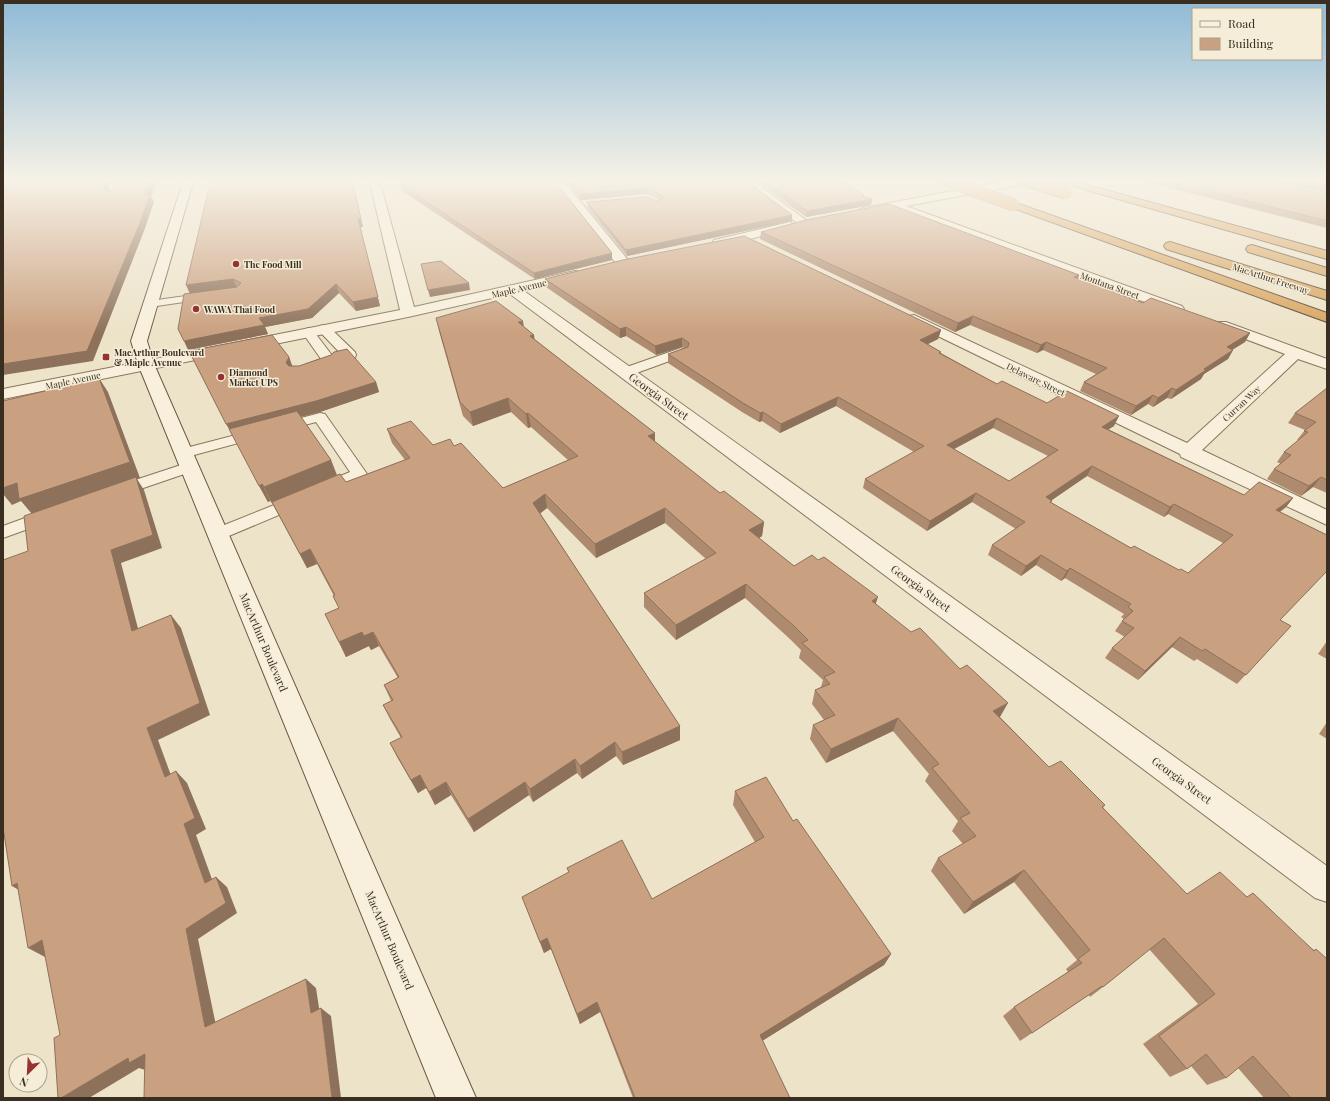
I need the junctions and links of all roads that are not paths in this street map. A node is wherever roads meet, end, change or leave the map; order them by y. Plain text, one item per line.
1 (173, 230) edge
2 (387, 230) edge
3 (597, 230) edge
4 (775, 230) edge
5 (962, 230) edge
6 (1084, 230) edge
7 (1237, 230) edge
8 (745, 238) junction
9 (1160, 243) dead end
10 (1238, 245) dead end
11 (707, 246) edge
12 (767, 248) edge
13 (1327, 255) edge
14 (638, 260) edge
15 (623, 263) junction
16 (608, 267) edge
17 (586, 272) edge
18 (1327, 272) edge
19 (213, 283) edge
20 (514, 290) junction
21 (1327, 296) edge
22 (150, 304) junction
23 (408, 313) junction
24 (902, 314) edge
25 (1191, 314) edge
26 (1327, 318) edge
27 (1206, 320) edge
28 (324, 329) junction
29 (308, 332) junction
30 (681, 352) edge
31 (1295, 352) junction
32 (350, 355) edge
33 (146, 364) junction
34 (1327, 364) edge
35 (298, 372) edge
36 (626, 372) junction
37 (3, 394) edge
38 (1188, 452) junction
39 (187, 460) junction
40 (100, 498) edge
41 (63, 511) edge
42 (1327, 518) edge
43 (3, 532) edge
44 (218, 534) junction
45 (1327, 886) edge
46 (456, 1098) edge

1 - 22 street, MacArthur Boulevard
2 - 23 street
3 - 15 street
4 - 8 street
5 - 25 street, Montana Street
6 - 26 highway, bridge
7 - 13 highway
8 - 11 street
8 - 12 street
9 - 21 highway, MacArthur Freeway
10 - 18 highway, MacArthur Freeway
14 - 15 street
15 - 16 street
17 - 20 street, Maple Avenue
19 - 22 lane
20 - 23 street, Maple Avenue
20 - 36 street, Georgia Street
22 - 33 street, MacArthur Boulevard
23 - 28 street, Maple Avenue
24 - 38 street, Delaware Street
27 - 31 street
28 - 29 street, Maple Avenue
28 - 32 lane
29 - 33 street, Maple Avenue
29 - 35 lane
30 - 36 lane
31 - 34 street
31 - 38 street, Curran Way
33 - 37 street, Maple Avenue
33 - 39 street, MacArthur Boulevard
36 - 45 street, Georgia Street
38 - 42 street, Delaware Street
39 - 40 lane
39 - 44 street, MacArthur Boulevard
39 - 44 lane
41 - 43 lane
44 - 46 street, MacArthur Boulevard

